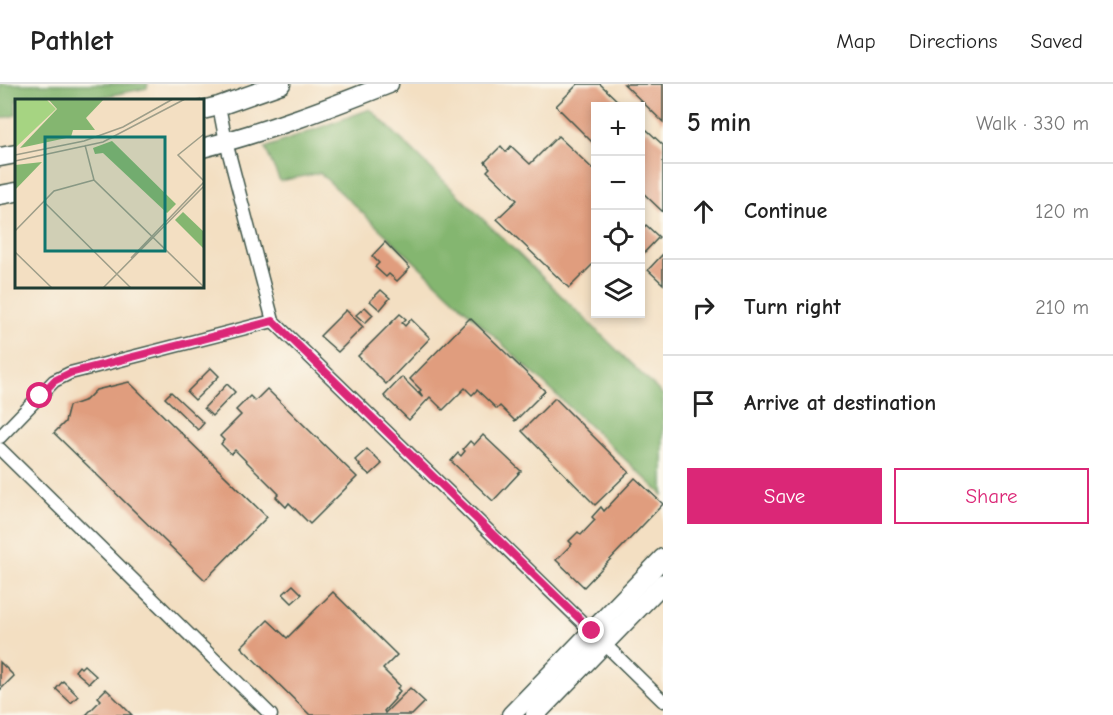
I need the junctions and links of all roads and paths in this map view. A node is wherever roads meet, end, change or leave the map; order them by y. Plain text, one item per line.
1 (281, 84) edge
2 (388, 84) edge
3 (211, 108) edge
4 (226, 142) junction
5 (204, 148) edge
6 (15, 154) edge
7 (0, 157) edge
8 (15, 192) edge
9 (0, 195) edge
10 (273, 321) junction
11 (0, 437) edge
12 (0, 449) edge
13 (663, 558) edge
14 (663, 583) edge
15 (598, 637) junction
16 (663, 701) edge
17 (271, 715) edge
18 (511, 715) edge
19 (535, 715) edge

1 - 3 street
2 - 4 street
3 - 4 street
4 - 5 street
4 - 10 street
6 - 7 street
8 - 9 street
10 - 11 street
10 - 15 street
12 - 17 street
13 - 15 street
14 - 15 street
15 - 16 street
15 - 18 street
15 - 19 street

